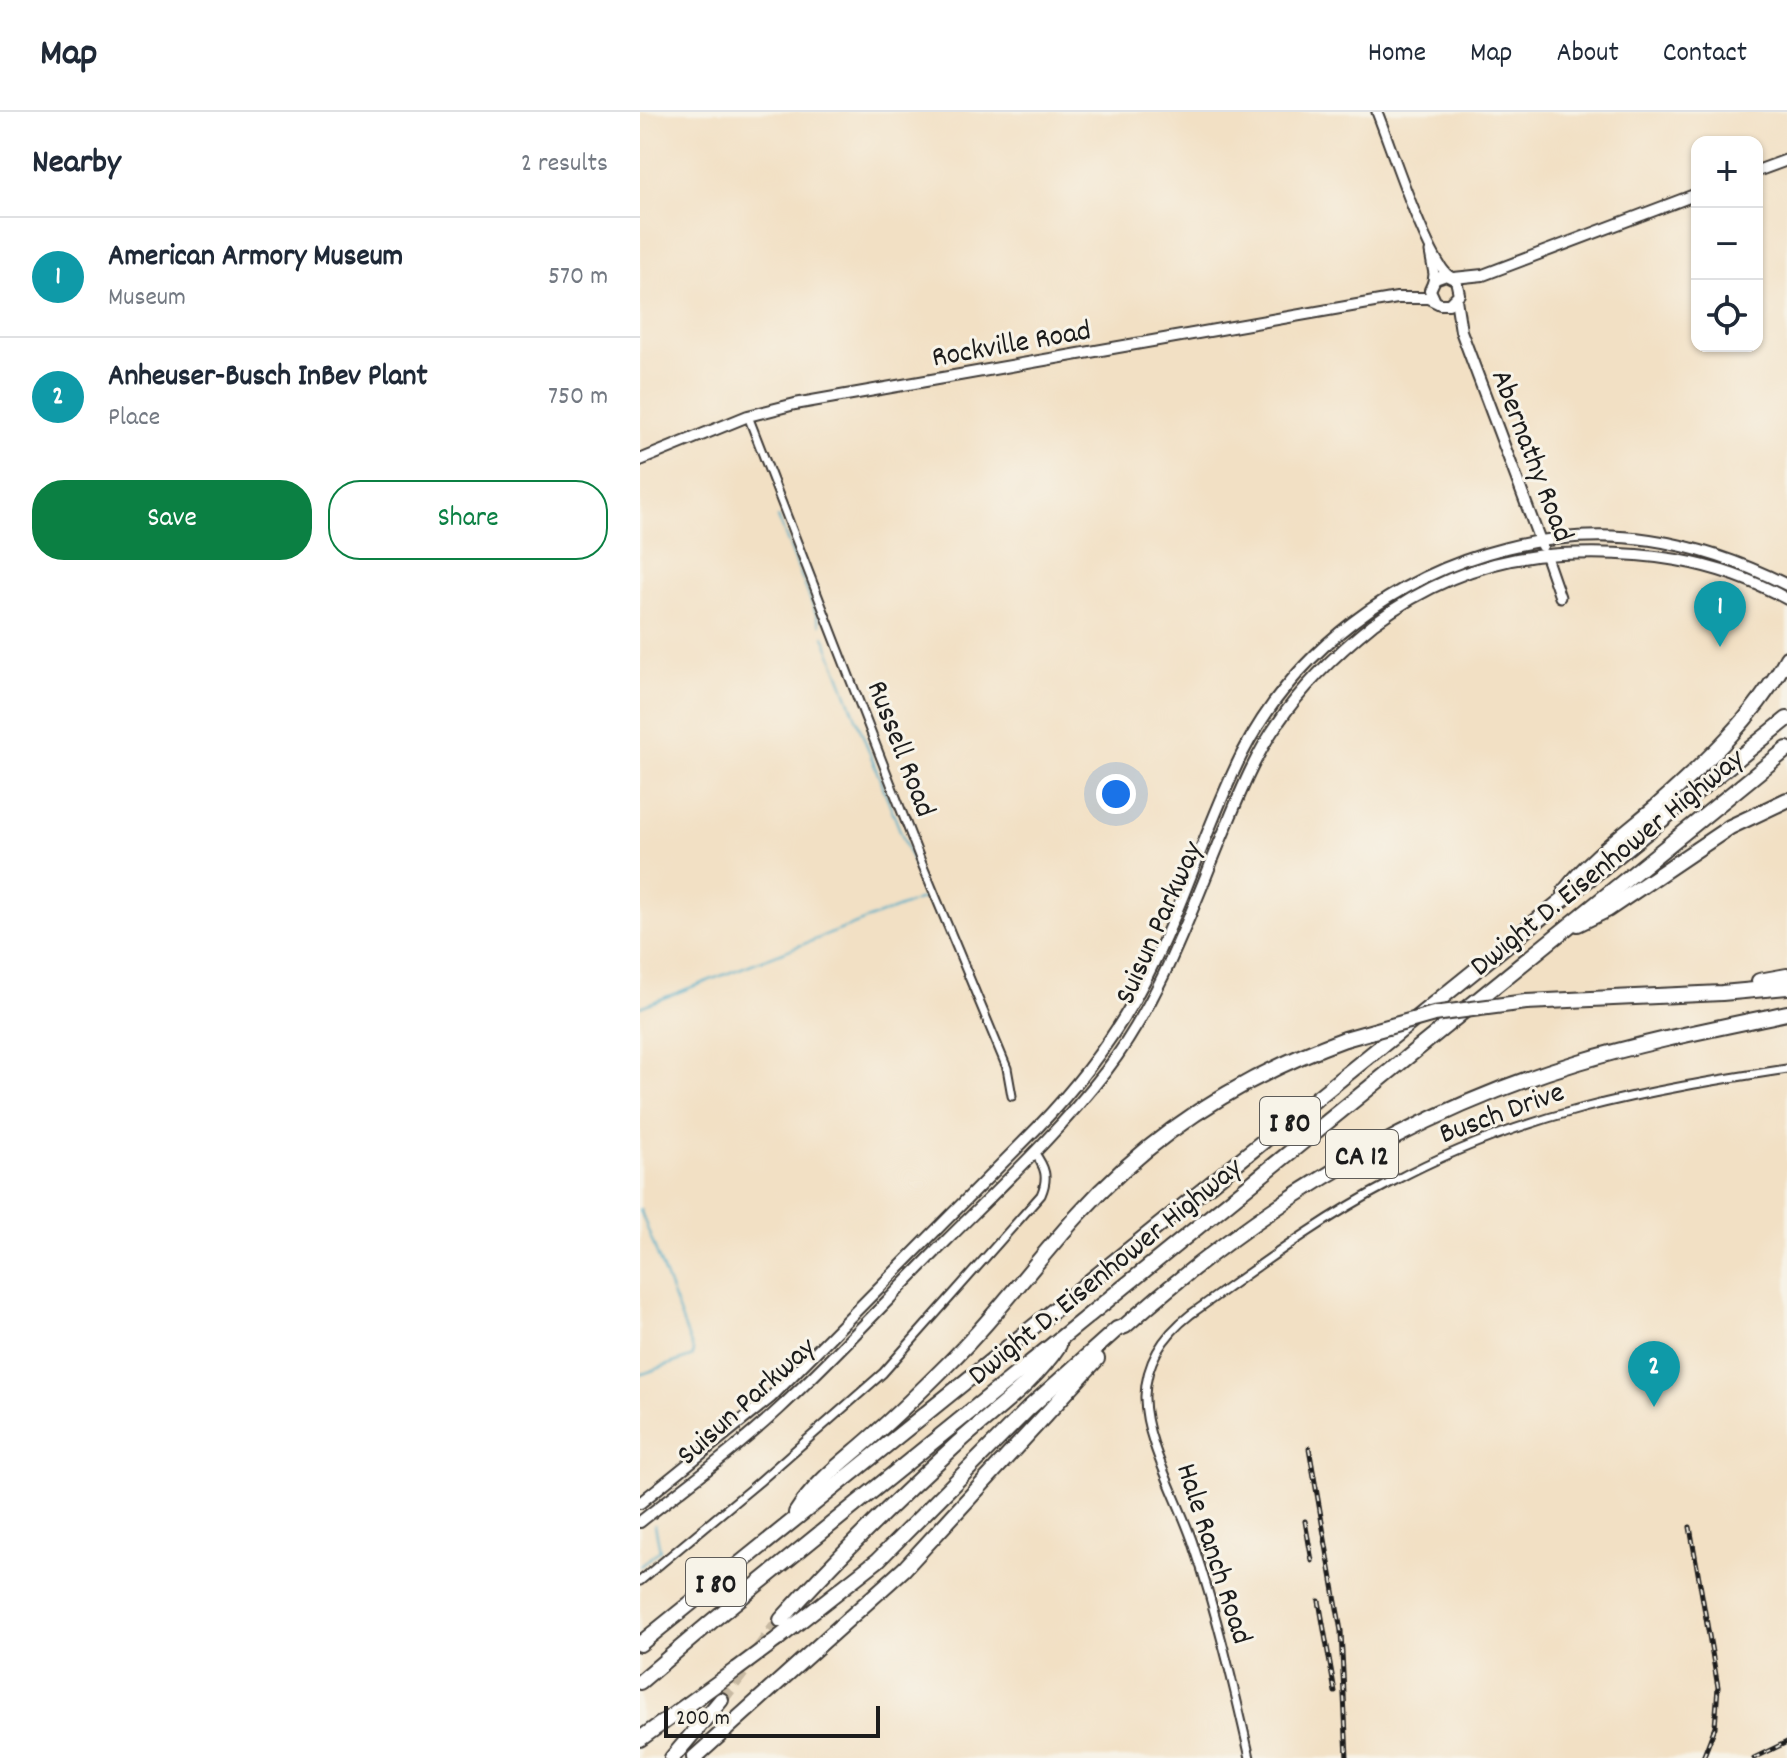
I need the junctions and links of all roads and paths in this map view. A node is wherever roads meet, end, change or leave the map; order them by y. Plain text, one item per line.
1 (1377, 112) edge
2 (1787, 160) edge
3 (1763, 169) edge
4 (1691, 196) edge
5 (1430, 249) junction
6 (1483, 275) junction
7 (1451, 277) junction
8 (1432, 283) junction
9 (1458, 297) junction
10 (1397, 298) junction
11 (1439, 303) junction
12 (1461, 331) junction
13 (748, 416) junction
14 (640, 460) edge
15 (1540, 541) junction
16 (1545, 554) junction
17 (1787, 585) edge
18 (1560, 597) dead end
19 (1786, 598) edge
20 (1787, 658) edge
21 (1787, 719) edge
22 (1787, 749) edge
23 (1787, 800) edge
24 (1549, 911) junction
25 (1563, 930) junction
26 (1787, 976) edge
27 (1787, 987) edge
28 (1624, 998) junction
29 (1787, 1013) edge
30 (1787, 1023) edge
31 (1634, 1046) junction
32 (1787, 1069) edge
33 (1012, 1096) dead end
34 (1034, 1152) junction
35 (1125, 1326) junction
36 (1064, 1337) junction
37 (1152, 1362) joint
38 (640, 1503) edge
39 (791, 1521) junction
40 (640, 1522) edge
41 (640, 1581) edge
42 (781, 1620) tunnel mouth
43 (640, 1644) edge
44 (640, 1682) edge
45 (721, 1700) tunnel mouth
46 (640, 1739) edge
47 (672, 1758) edge
48 (694, 1758) edge
49 (1250, 1758) edge

1 - 5 street
2 - 3 main road
4 - 6 main road
5 - 7 street
5 - 8 street
6 - 7 main road
6 - 9 main road
7 - 8 main road
7 - 9 main road
8 - 10 main road, Rockville Road
8 - 11 main road
9 - 11 main road
9 - 12 main road, Abernathy Road
10 - 11 main road, Rockville Road
10 - 13 main road, Rockville Road
11 - 12 main road, Abernathy Road
12 - 15 main road, Abernathy Road
13 - 14 main road, Rockville Road
13 - 33 street, Russell Road
15 - 16 main road, Abernathy Road
15 - 17 main road, Suisun Parkway
15 - 38 main road, Suisun Parkway
16 - 18 street, Abernathy Road
16 - 19 main road, Suisun Parkway
16 - 34 main road, Suisun Parkway
20 - 24 highway
21 - 24 highway, Dwight D. Eisenhower Highway / I 80
22 - 25 highway, Dwight D. Eisenhower Highway / I 80
23 - 25 highway
24 - 39 highway, Dwight D. Eisenhower Highway / I 80
25 - 36 highway, Dwight D. Eisenhower Highway / I 80
26 - 28 highway
27 - 28 highway
28 - 39 highway, bridge
29 - 31 highway, CA 12
30 - 31 highway
31 - 35 highway, CA 12
32 - 37 street, Busch Drive
34 - 40 main road, Suisun Parkway
34 - 41 street
35 - 46 highway, CA 12, bridge
35 - 48 highway
36 - 42 highway
36 - 44 highway, Dwight D. Eisenhower Highway / I 80
37 - 49 street, Hale Ranch Road
39 - 43 highway, Dwight D. Eisenhower Highway / I 80
45 - 47 highway

